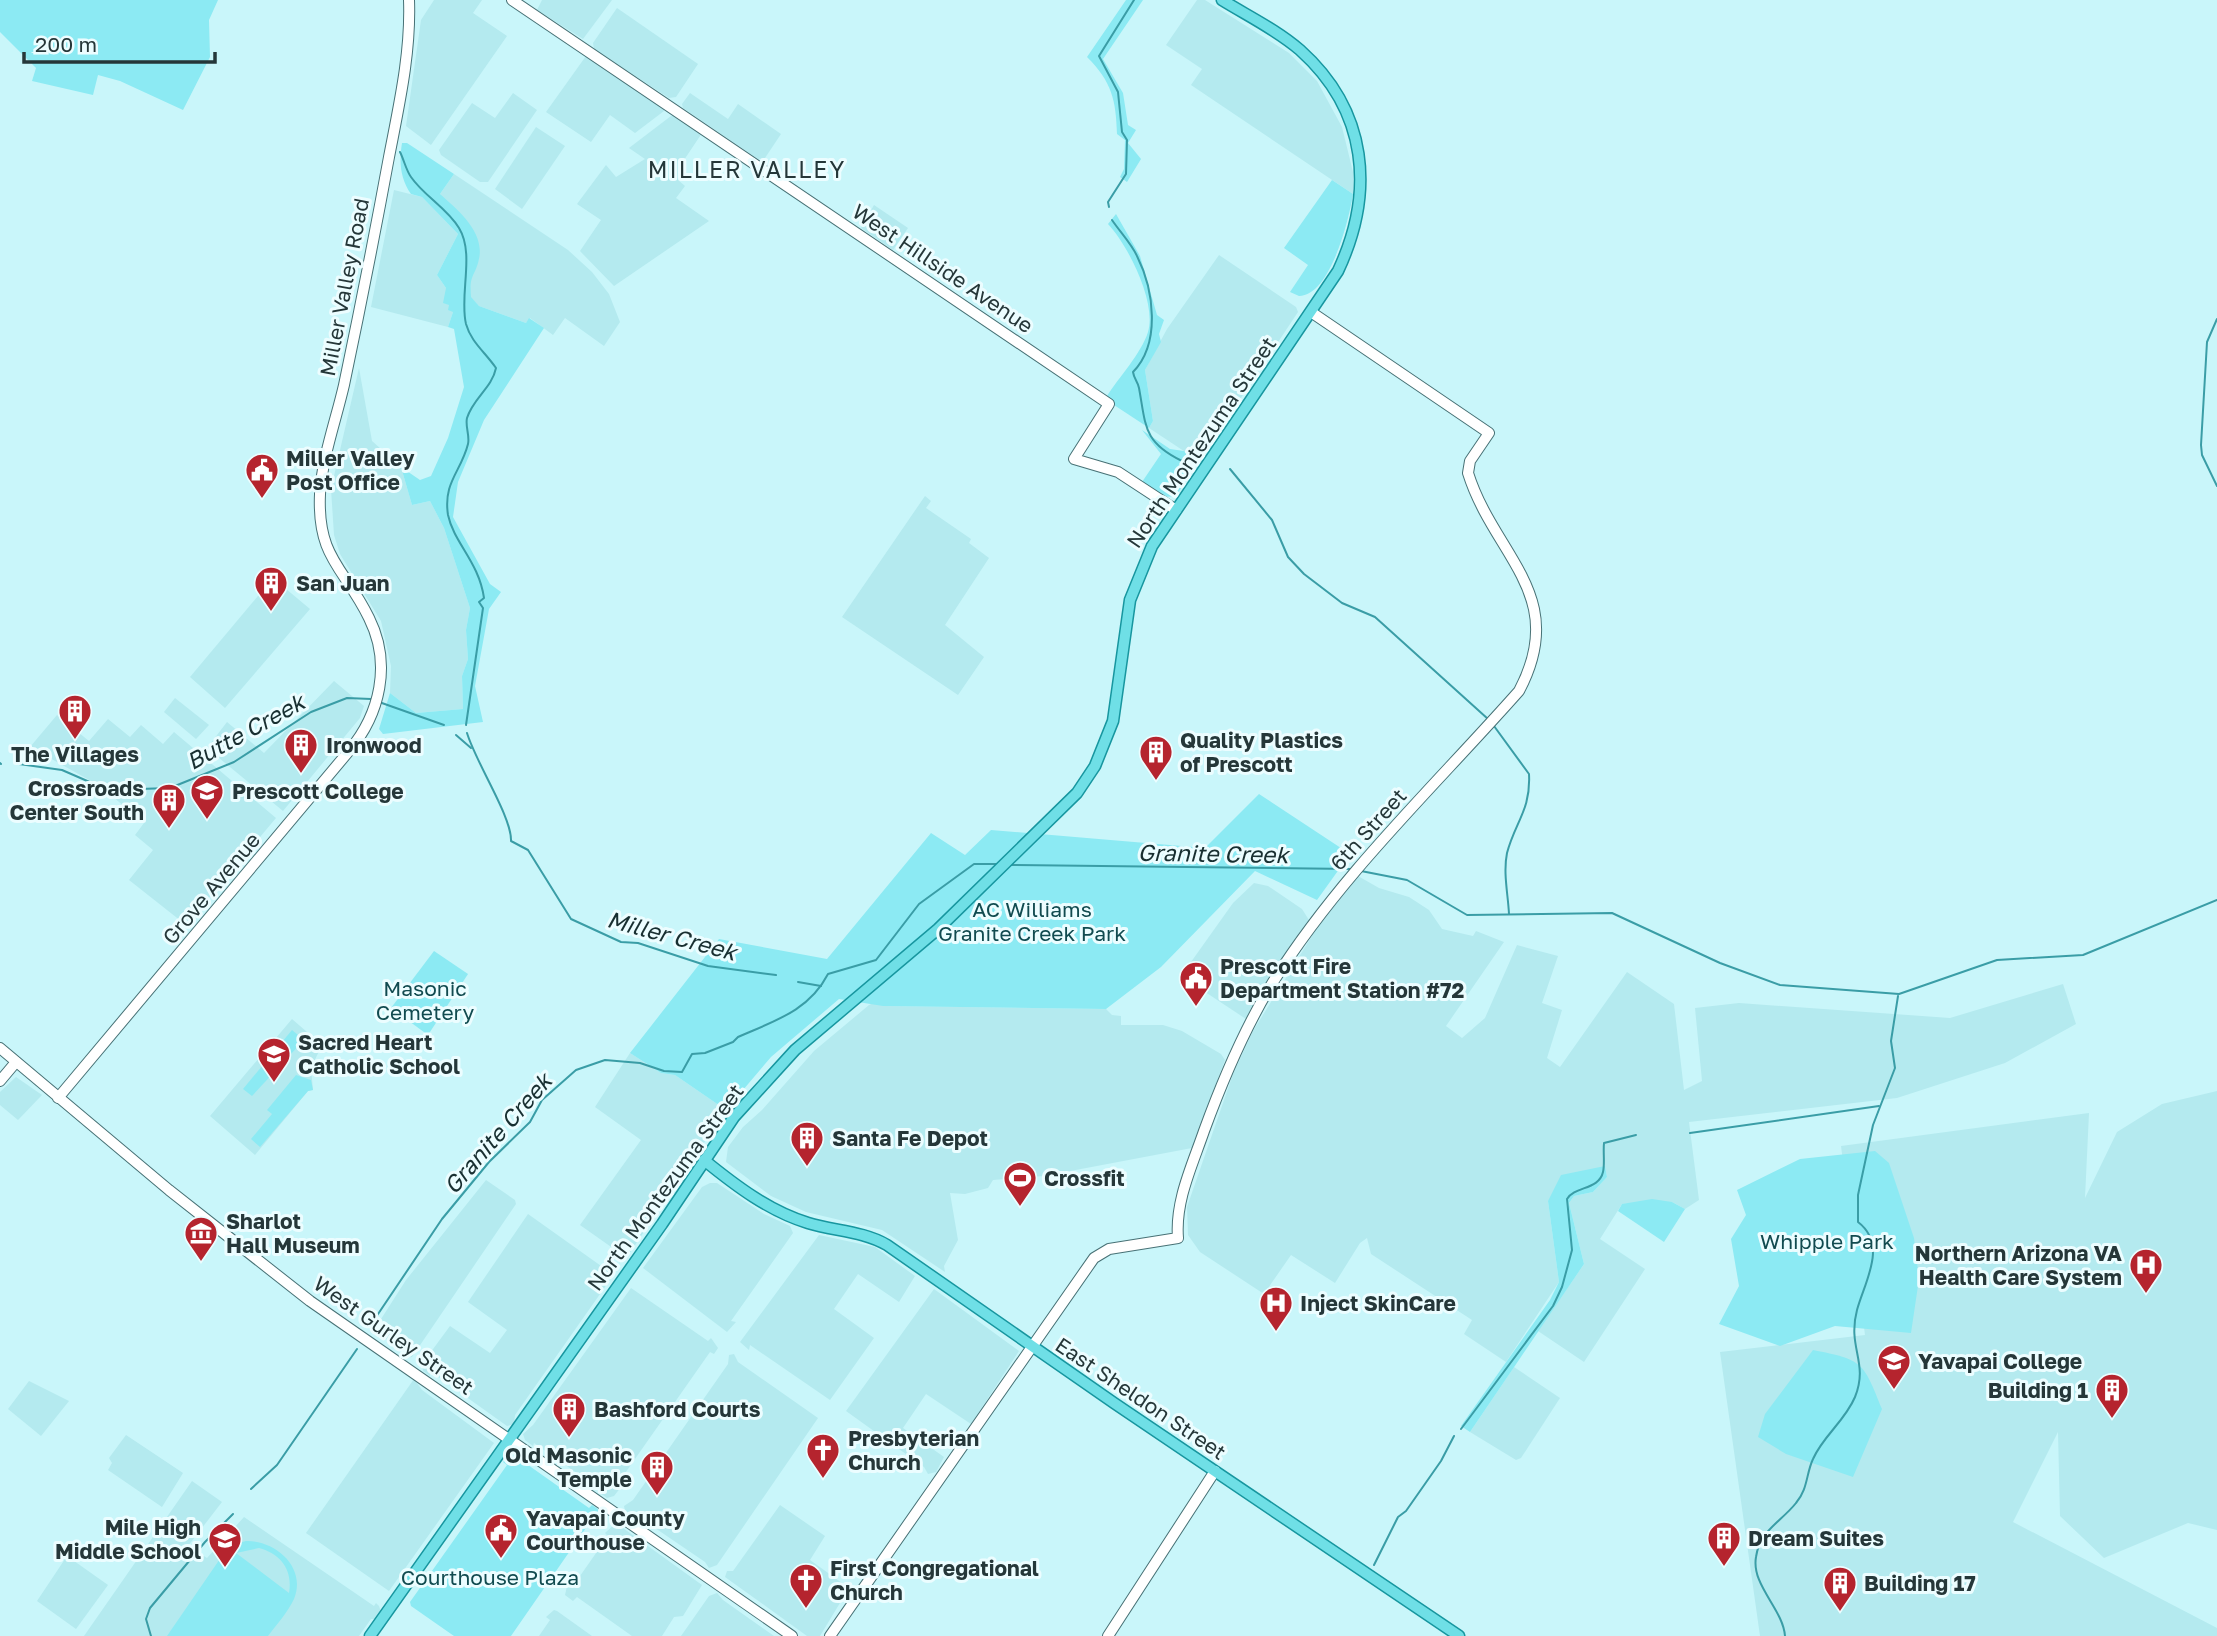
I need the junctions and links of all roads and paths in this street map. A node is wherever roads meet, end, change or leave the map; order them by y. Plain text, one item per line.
1 (410, 0) edge
2 (512, 0) edge
3 (1222, 0) edge
4 (1311, 312) junction
5 (1176, 510) junction
6 (342, 578) joint
7 (0, 1048) edge
8 (16, 1062) junction
9 (0, 1081) edge
10 (58, 1098) junction
11 (705, 1160) junction
12 (1031, 1345) junction
13 (510, 1439) junction
14 (1215, 1471) junction
15 (370, 1636) edge
16 (792, 1636) edge
17 (830, 1636) edge
18 (1108, 1636) edge
19 (1458, 1636) edge

1 - 6 street, Miller Valley Road
2 - 5 street, West Hillside Avenue
3 - 4 main road, North Montezuma Street
4 - 5 main road, North Montezuma Street
4 - 12 street, 6th Street
5 - 11 main road, North Montezuma Street
6 - 10 street, Grove Avenue
7 - 8 street, West Gurley Street
8 - 9 street
8 - 10 street, West Gurley Street
10 - 13 street, West Gurley Street
11 - 12 main road, East Sheldon Street
11 - 13 main road, North Montezuma Street
12 - 14 main road, East Sheldon Street
12 - 17 street
13 - 15 main road, North Montezuma Street
13 - 16 street, West Gurley Street
14 - 18 street
14 - 19 main road, East Sheldon Street

